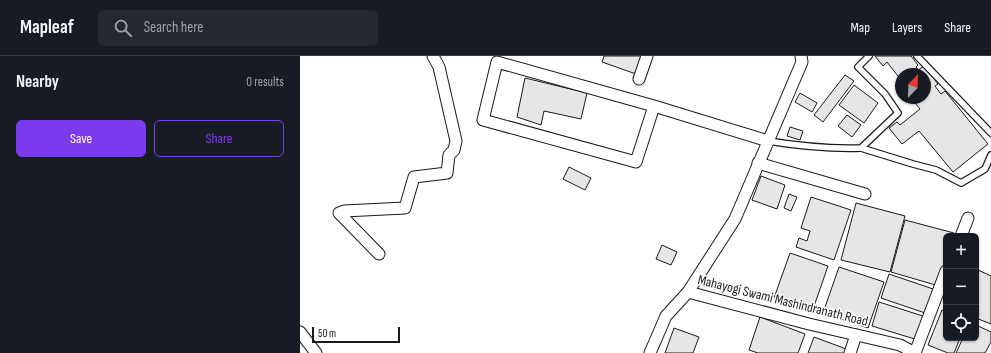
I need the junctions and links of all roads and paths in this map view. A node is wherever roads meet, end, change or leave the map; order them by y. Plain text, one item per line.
1 (433, 56) edge
2 (647, 56) edge
3 (801, 56) edge
4 (869, 56) edge
5 (917, 56) edge
6 (639, 79) dead end
7 (654, 106) junction
8 (991, 133) edge
9 (768, 141) junction
10 (861, 148) junction
11 (991, 154) edge
12 (758, 164) junction
13 (865, 194) dead end
14 (968, 218) dead end
15 (962, 233) edge
16 (379, 254) dead end
17 (943, 279) edge
18 (688, 292) junction
19 (300, 332) edge
20 (856, 335) junction
21 (316, 353) edge
22 (650, 353) edge
23 (850, 353) edge
24 (915, 353) edge

1 - 16 street
2 - 6 street
3 - 9 street, Mahayogi Swami Mashindranath Road
4 - 10 lane
5 - 8 lane
7 - 7 street
7 - 9 street
9 - 10 lane
9 - 12 street, Mahayogi Swami Mashindranath Road
10 - 11 lane
12 - 13 street
12 - 18 street, Mahayogi Swami Mashindranath Road
14 - 15 street
17 - 24 street
18 - 20 street, Mahayogi Swami Mashindranath Road
18 - 22 street
19 - 21 street
20 - 23 street
20 - 24 street, Mahayogi Swami Mashindranath Road

